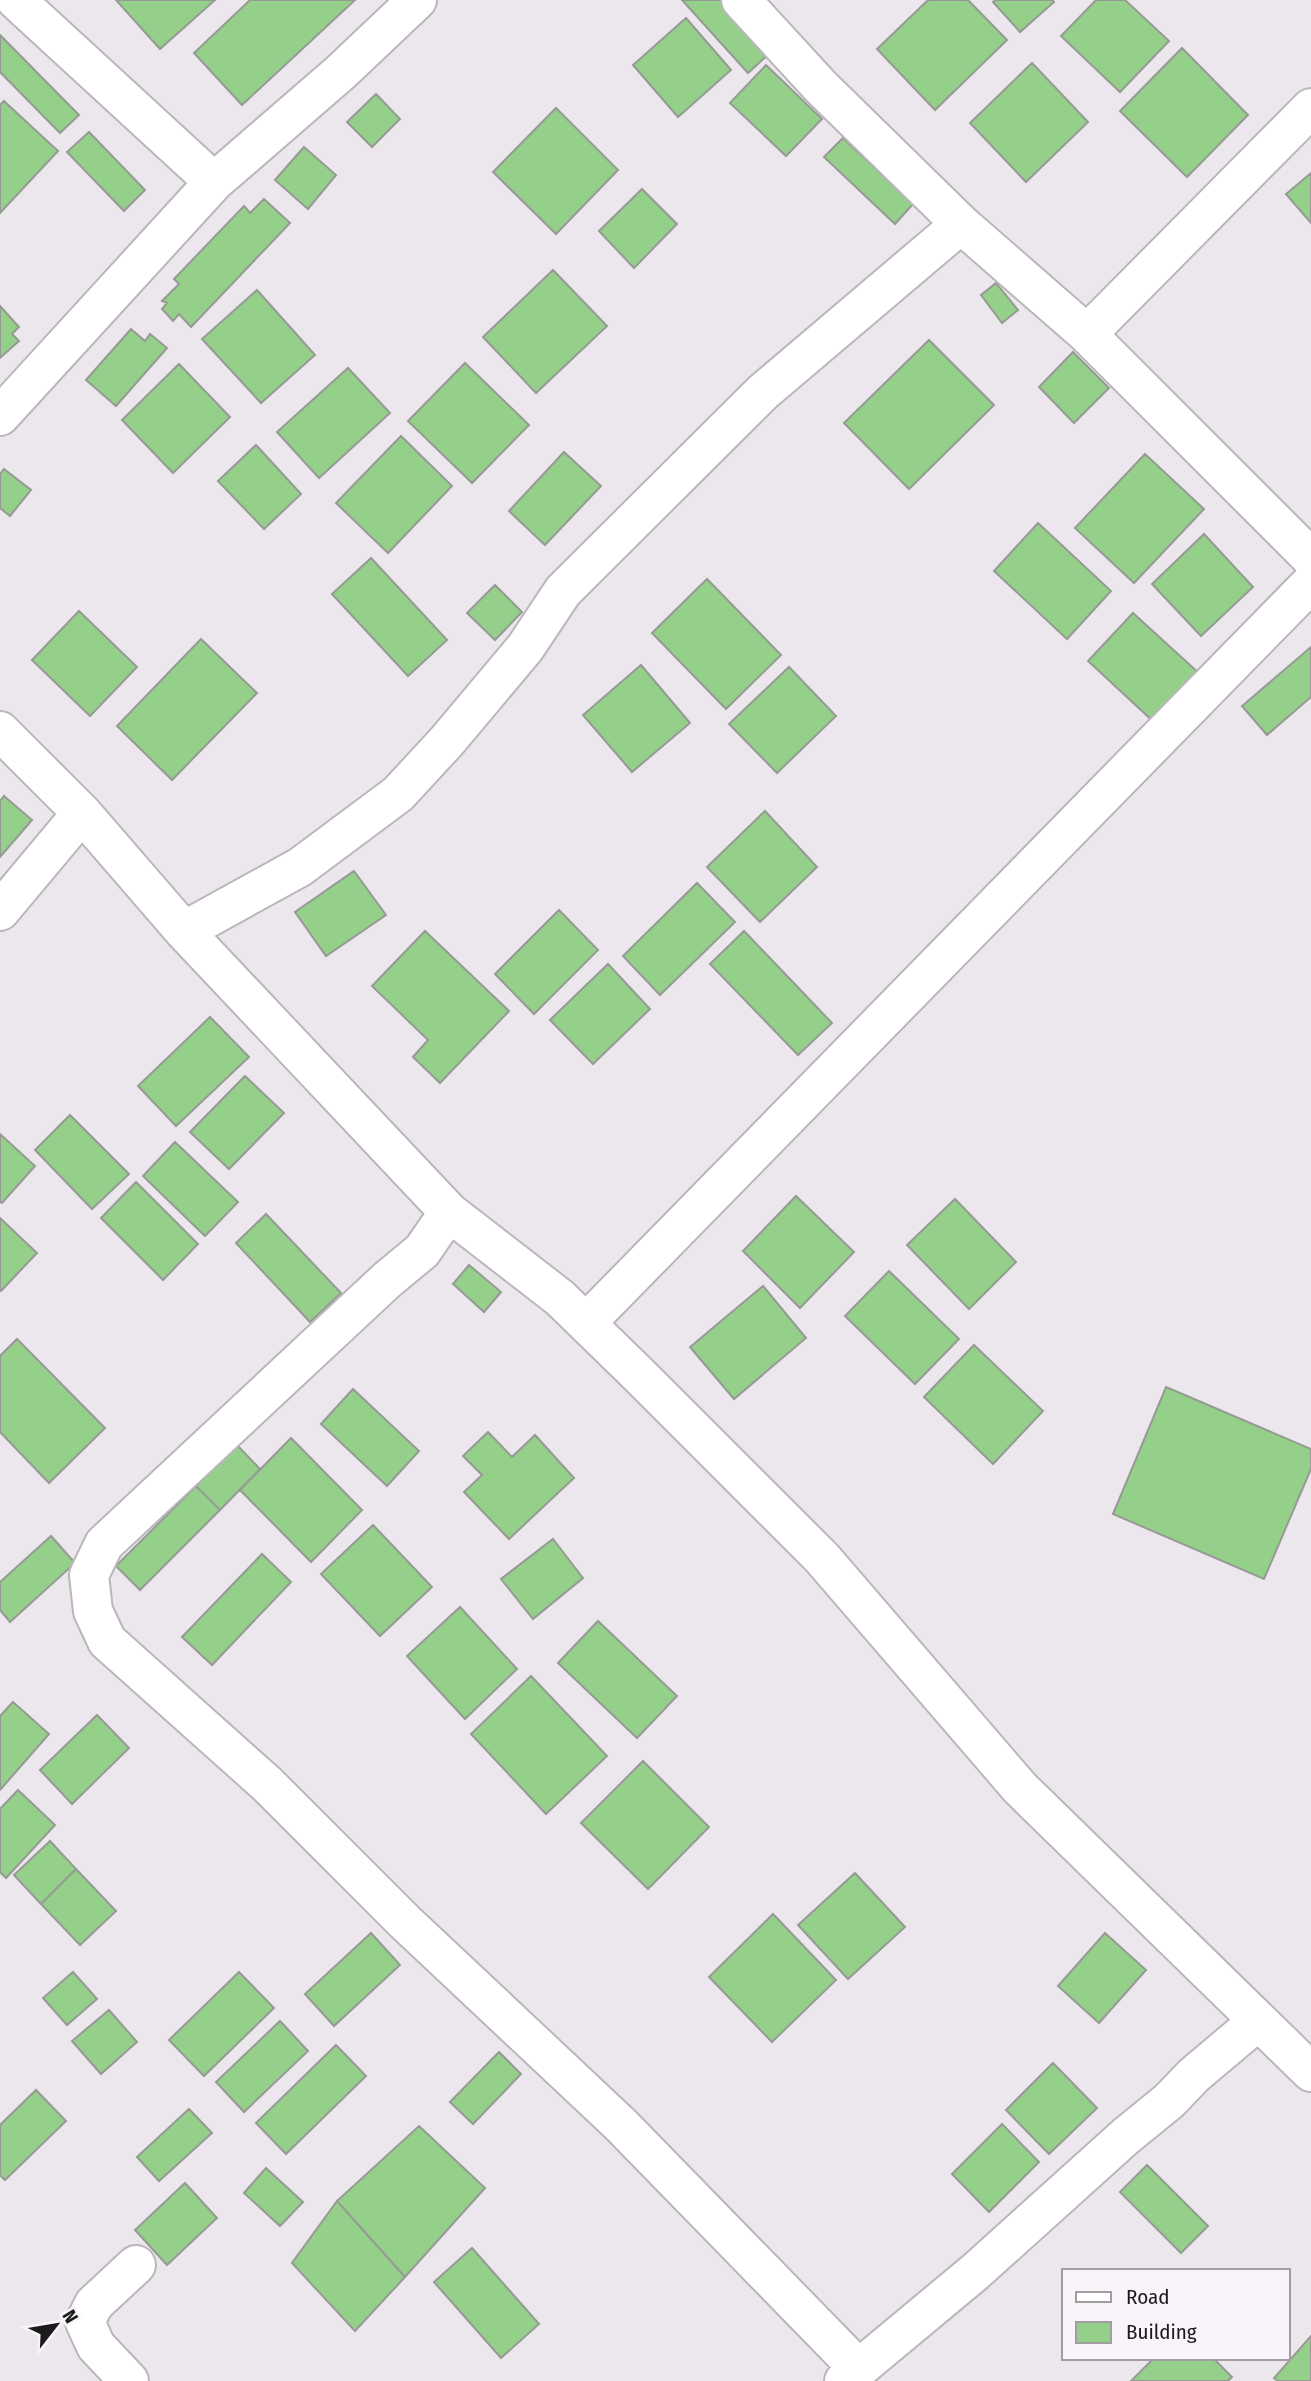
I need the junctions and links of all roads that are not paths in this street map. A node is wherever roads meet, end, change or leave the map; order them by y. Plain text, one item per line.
1 (16, 0) edge
2 (417, 0) edge
3 (741, 0) edge
4 (1311, 108) edge
5 (214, 182) junction
6 (961, 224) junction
7 (1087, 334) junction
8 (0, 416) edge
9 (1311, 558) edge
10 (1311, 583) edge
11 (0, 731) edge
12 (82, 813) junction
13 (0, 911) edge
14 (184, 931) junction
15 (449, 1212) junction
16 (586, 1323) junction
17 (1257, 2022) junction
18 (1311, 2073) edge
19 (136, 2265) dead end
20 (851, 2375) edge
21 (129, 2381) edge

1 - 5 street
2 - 5 street
3 - 6 street
4 - 7 street
5 - 8 street
6 - 7 street
6 - 14 street
7 - 9 street
10 - 16 street
11 - 12 street
12 - 13 street
12 - 14 street
14 - 15 street
15 - 16 street
15 - 20 street
16 - 17 street
17 - 18 street
17 - 20 street
19 - 21 street

